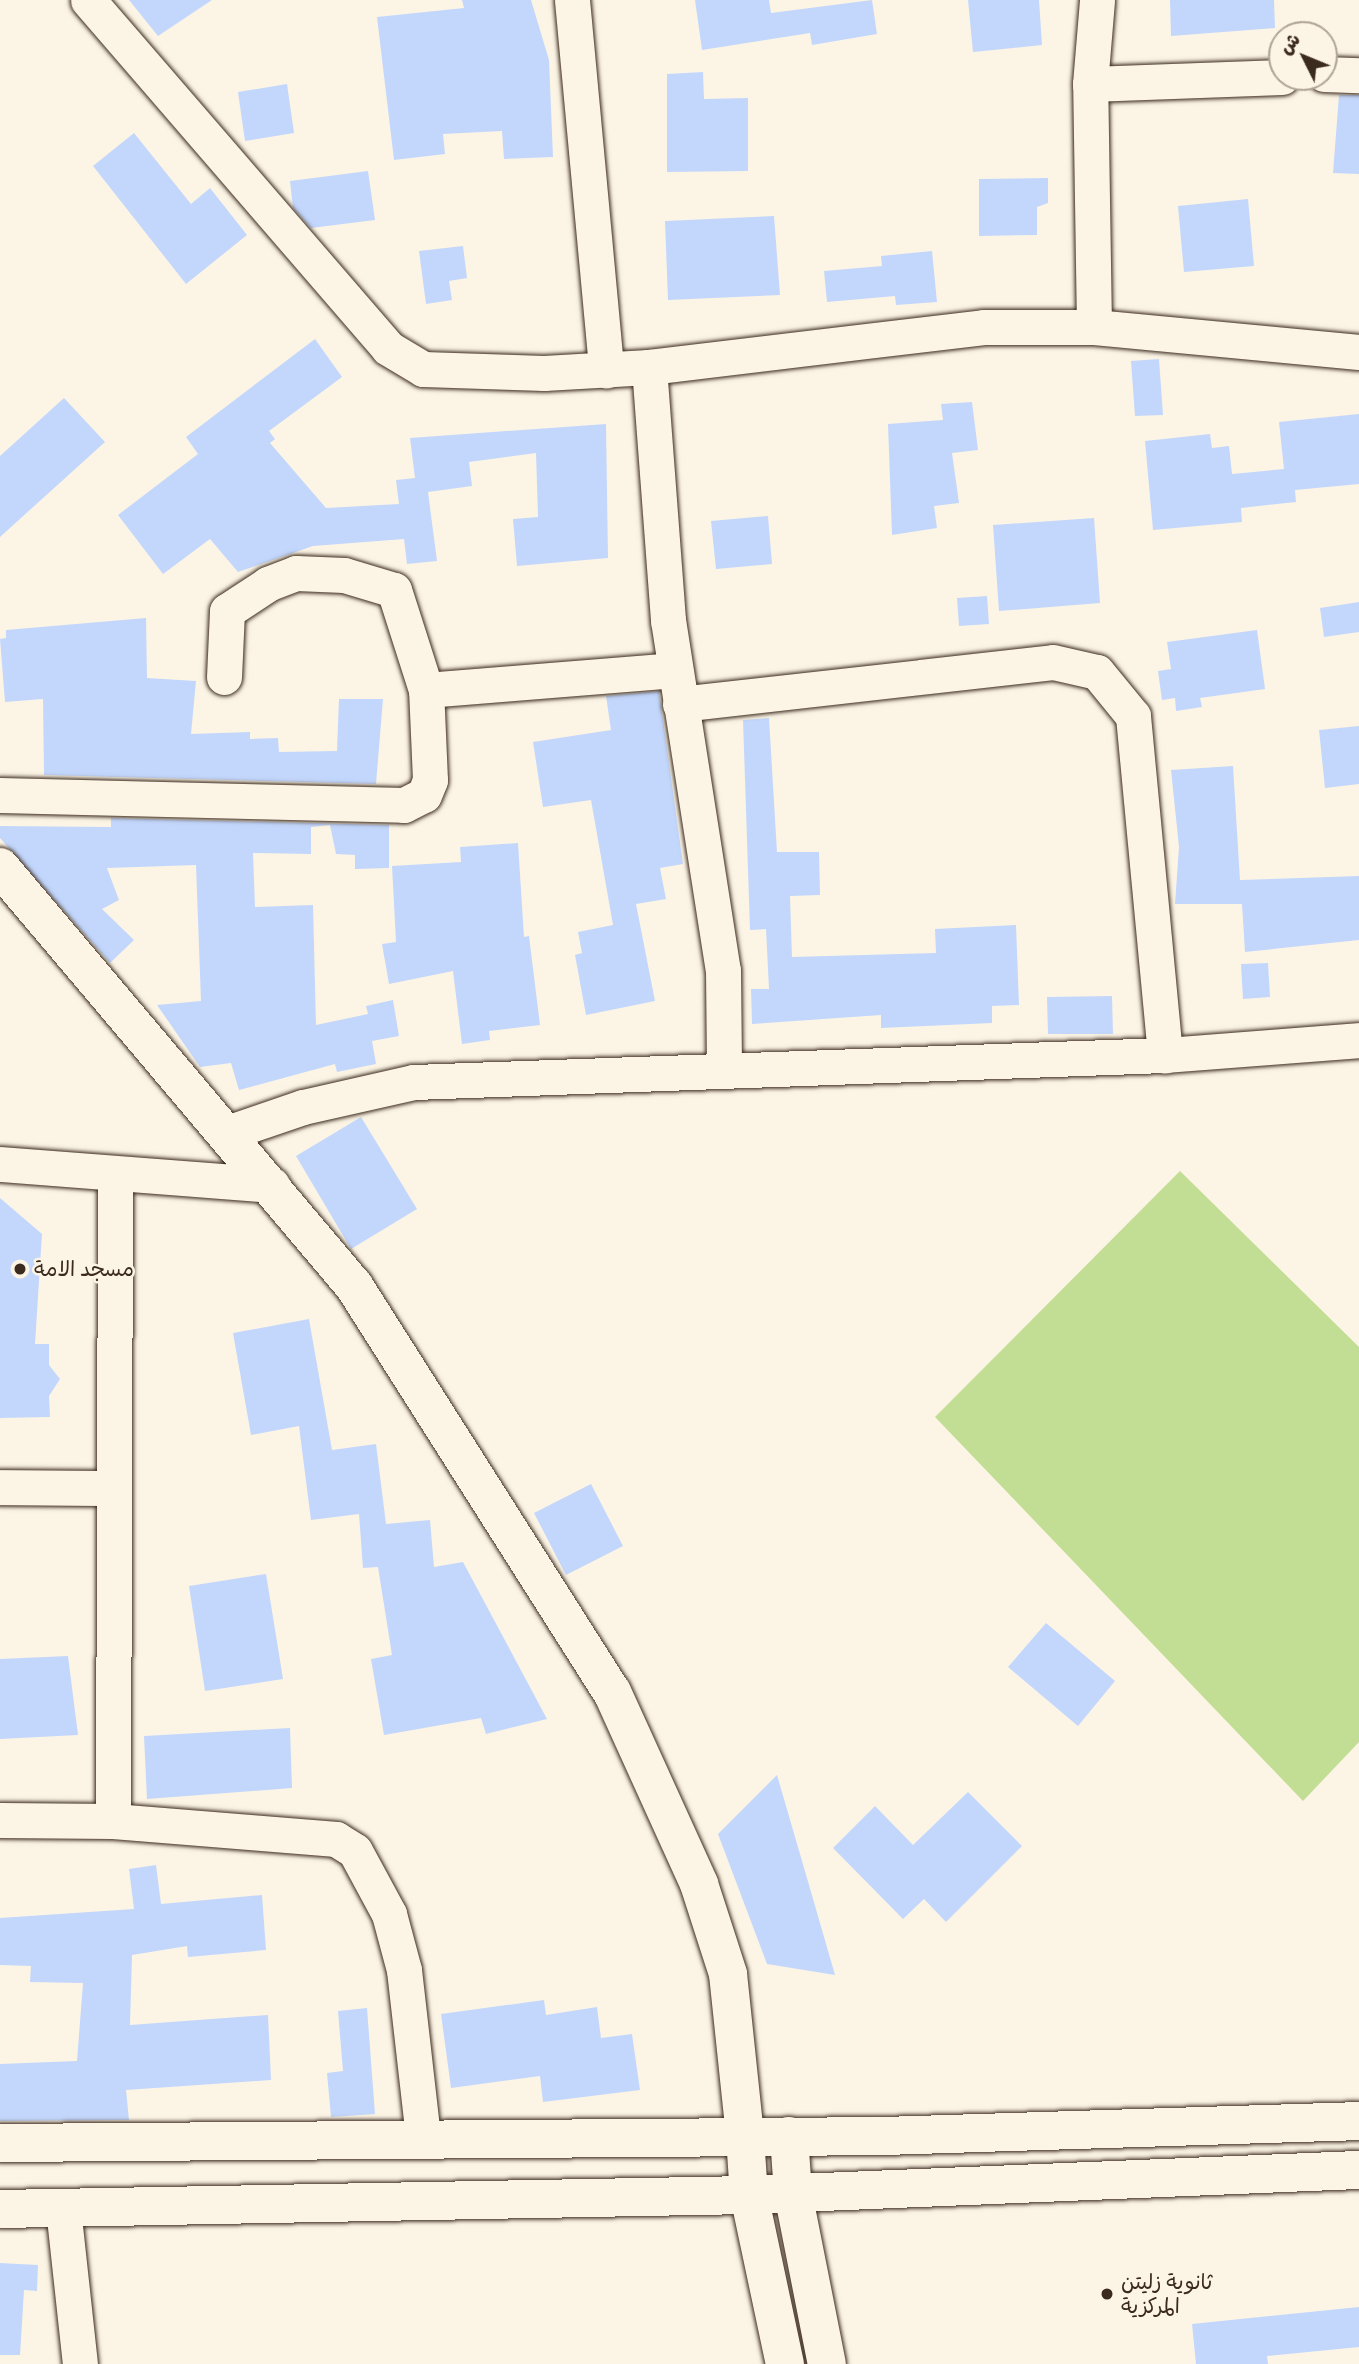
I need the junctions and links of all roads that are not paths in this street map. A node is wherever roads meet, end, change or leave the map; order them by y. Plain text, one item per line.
1 (88, 0) edge
2 (572, 0) edge
3 (1097, 0) edge
4 (1338, 74) edge
5 (1359, 75) edge
6 (1268, 78) edge
7 (1090, 84) junction
8 (1094, 327) junction
9 (1359, 352) edge
10 (649, 367) junction
11 (606, 370) junction
12 (225, 677) dead end
13 (677, 687) junction
14 (426, 690) junction
15 (0, 795) edge
16 (0, 867) edge
17 (1359, 1040) edge
18 (1165, 1055) junction
19 (724, 1068) junction
20 (225, 1134) junction
21 (0, 1164) edge
22 (116, 1177) junction
23 (272, 1185) junction
24 (0, 1487) edge
25 (112, 1488) junction
26 (0, 1820) edge
27 (113, 1821) junction
28 (1359, 2121) edge
29 (789, 2136) junction
30 (424, 2137) junction
31 (745, 2137) junction
32 (0, 2143) edge
33 (1359, 2170) edge
34 (793, 2193) junction
35 (749, 2195) junction
36 (63, 2208) junction
37 (0, 2209) edge
38 (80, 2364) edge
39 (785, 2364) edge
40 (827, 2364) edge

1 - 11 street
2 - 11 street
3 - 7 street
4 - 5 street
6 - 7 street
7 - 8 street
8 - 9 street
8 - 10 street
10 - 11 street
10 - 13 street
12 - 14 street
13 - 14 street
13 - 18 street
13 - 19 street
14 - 15 street
16 - 20 main road
17 - 18 street
18 - 19 street
19 - 20 street
20 - 23 main road
21 - 22 street
22 - 23 street
22 - 25 street
23 - 31 main road
24 - 25 street
25 - 27 street
26 - 27 street
27 - 30 street
28 - 29 main road
29 - 31 main road
29 - 34 main road
30 - 31 main road
30 - 32 main road
31 - 35 main road
33 - 34 main road
34 - 35 main road
34 - 40 main road
35 - 36 main road
35 - 39 main road
36 - 37 main road
36 - 38 street

